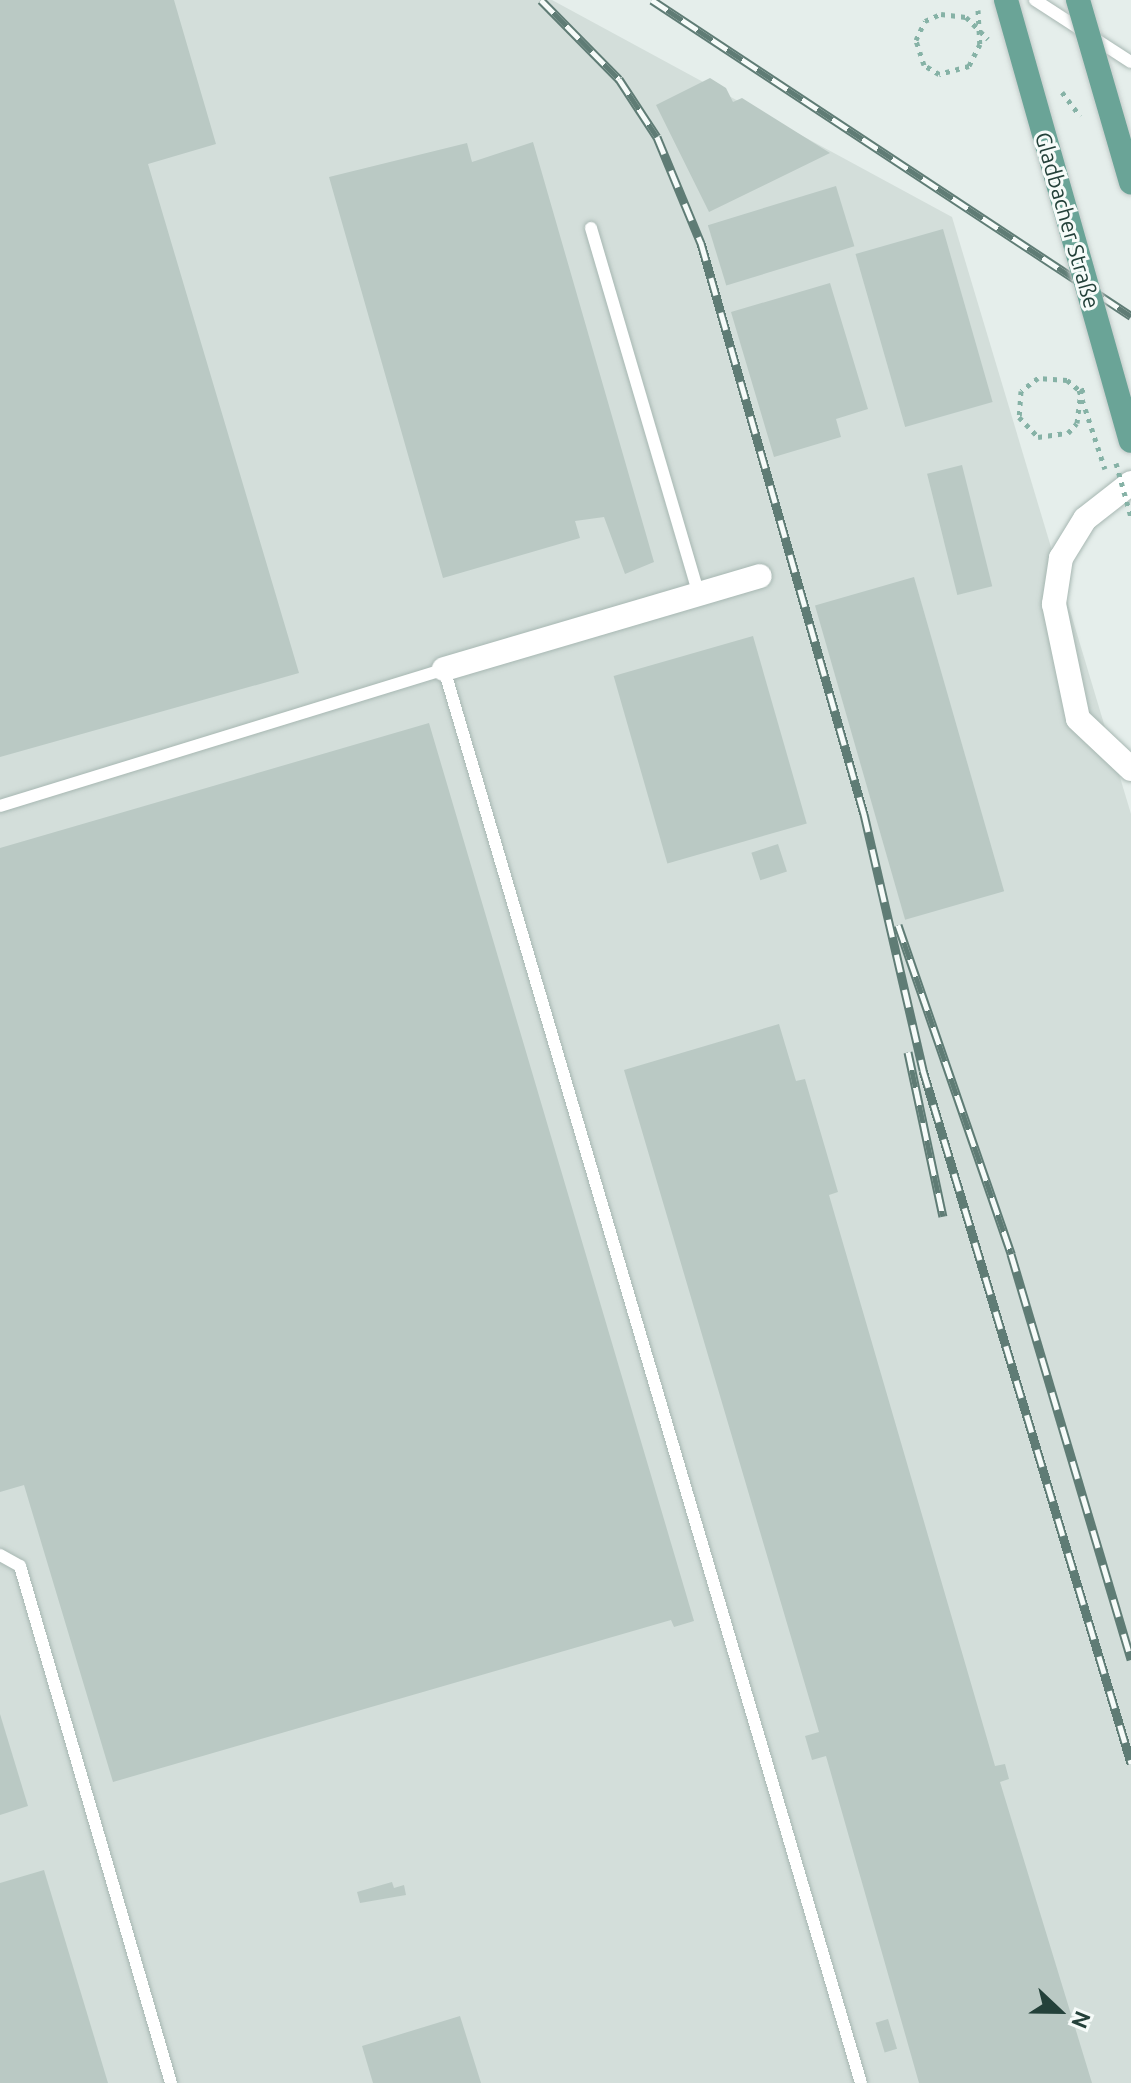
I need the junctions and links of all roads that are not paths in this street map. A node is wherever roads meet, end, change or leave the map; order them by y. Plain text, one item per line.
1 (1006, 0) edge
2 (1035, 0) edge
3 (1078, 0) edge
4 (1131, 62) edge
5 (1131, 182) edge
6 (591, 228) dead end
7 (1131, 441) edge
8 (1121, 489) edge
9 (760, 576) dead end
10 (699, 594) junction
11 (444, 669) junction
12 (1131, 769) edge
13 (0, 806) edge
14 (0, 1555) edge
15 (171, 2083) edge
16 (861, 2083) edge

1 - 7 main road, Gladbacher Straße, bridge
2 - 4 lane
3 - 5 main road, bridge
6 - 10 lane
8 - 12 street
9 - 10 street
10 - 11 street
11 - 13 lane
11 - 16 lane
14 - 15 lane

